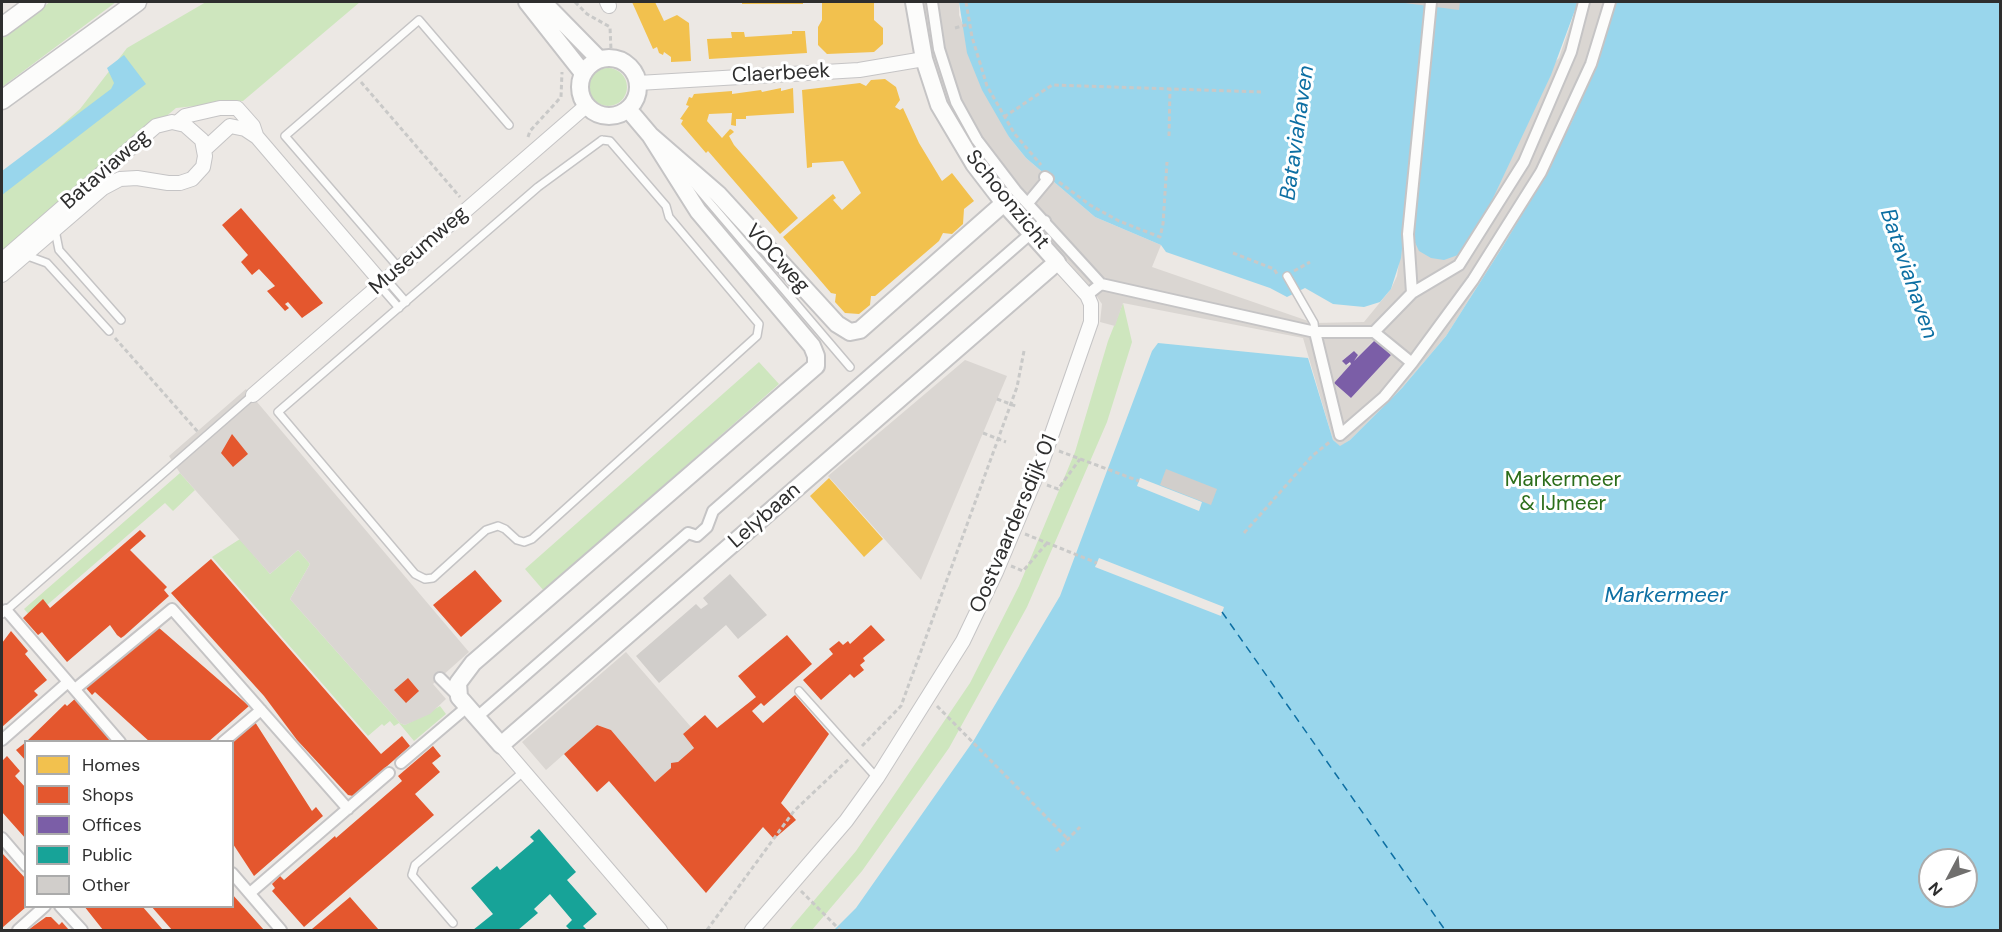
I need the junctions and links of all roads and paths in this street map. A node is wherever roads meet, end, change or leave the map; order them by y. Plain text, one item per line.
1 (36, 2) edge
2 (136, 2) edge
3 (527, 2) edge
4 (543, 2) edge
5 (575, 2) edge
6 (914, 2) edge
7 (932, 2) edge
8 (966, 2) edge
9 (1431, 2) edge
10 (1584, 2) edge
11 (1610, 2) edge
12 (969, 24) junction
13 (2, 27) edge
14 (955, 28) dead end
15 (605, 58) junction
16 (924, 58) junction
17 (559, 63) dead end
18 (583, 73) junction
19 (355, 75) junction
20 (638, 83) junction
21 (1170, 89) junction
22 (1261, 92) dead end
23 (2, 100) edge
24 (586, 106) junction
25 (628, 110) junction
26 (1004, 117) junction
27 (178, 122) junction
28 (509, 125) dead end
29 (1169, 136) dead end
30 (257, 137) junction
31 (205, 149) junction
32 (523, 161) junction
33 (1167, 162) dead end
34 (1052, 180) junction
35 (698, 191) junction
36 (1004, 203) junction
37 (1028, 203) junction
38 (469, 208) junction
39 (1045, 221) junction
40 (55, 230) junction
41 (1032, 233) junction
42 (1233, 253) dead end
43 (25, 255) junction
44 (2, 260) edge
45 (1057, 262) junction
46 (1310, 262) dead end
47 (399, 268) junction
48 (1274, 269) dead end
49 (1290, 274) joint
50 (2, 275) edge
51 (382, 283) junction
52 (1101, 284) junction
53 (1412, 293) junction
54 (1087, 295) junction
55 (406, 302) junction
56 (399, 308) junction
57 (121, 320) dead end
58 (109, 331) joint
59 (1315, 332) junction
60 (1374, 332) junction
61 (1024, 351) dead end
62 (1412, 363) junction
63 (850, 367) dead end
64 (253, 395) joint
65 (997, 399) dead end
66 (1011, 404) junction
67 (1018, 407) dead end
68 (983, 433) dead end
69 (1340, 435) junction
70 (203, 438) junction
71 (998, 439) junction
72 (1006, 442) dead end
73 (1070, 455) dead end
74 (1080, 459) junction
75 (1035, 480) junction
76 (1139, 481) dead end
77 (1244, 533) dead end
78 (1036, 538) dead end
79 (1047, 543) junction
80 (1000, 562) junction
81 (1097, 563) dead end
82 (4, 612) edge
83 (440, 678) dead end
84 (72, 685) junction
85 (799, 691) dead end
86 (467, 707) junction
87 (261, 710) junction
88 (947, 715) dead end
89 (2, 740) edge
90 (119, 740) edge
91 (224, 740) edge
92 (501, 746) junction
93 (855, 753) junction
94 (401, 763) dead end
95 (523, 772) junction
96 (389, 773) dead end
97 (877, 778) junction
98 (348, 809) junction
99 (1080, 827) dead end
100 (2, 838) edge
101 (1068, 840) junction
102 (1056, 851) dead end
103 (24, 864) edge
104 (234, 875) edge
105 (795, 884) junction
106 (250, 893) junction
107 (43, 908) edge
108 (62, 908) edge
109 (453, 923) dead end
110 (18, 930) edge
111 (82, 930) edge
112 (281, 930) edge
113 (660, 930) edge
114 (707, 930) edge
115 (752, 930) edge
116 (840, 930) edge

1 - 13 main road
2 - 23 main road
3 - 18 street
4 - 15 street
5 - 15 path
6 - 16 street, Schoonzicht
7 - 37 street
8 - 12 path
9 - 53 street
10 - 53 street
11 - 62 street
12 - 14 path
12 - 26 path
15 - 18 street
15 - 20 street
16 - 20 street, Claerbeek
16 - 36 street, Schoonzicht
17 - 32 path
18 - 24 street
19 - 28 lane
19 - 38 path
19 - 47 lane
20 - 25 street
21 - 22 path
21 - 26 path
21 - 29 path
24 - 25 street
24 - 32 street, Museumweg
25 - 35 street, VOCweg
26 - 34 path
27 - 30 street
27 - 31 street, Bataviaweg
27 - 44 street, Bataviaweg
30 - 31 street
30 - 51 street
31 - 40 street, Bataviaweg
32 - 38 street, Museumweg
33 - 34 path
34 - 37 street
35 - 36 street, VOCweg
35 - 63 lane
35 - 86 street, VOCweg
36 - 41 street, Schoonzicht
37 - 39 street
38 - 47 street, Museumweg
39 - 41 street
39 - 52 street
40 - 43 street, Bataviaweg
40 - 57 lane
41 - 45 street, Schoonzicht
41 - 86 street, Lelybaan
42 - 48 path
43 - 50 street, Bataviaweg
43 - 58 lane
45 - 54 street
45 - 92 street, Lelybaan
46 - 49 path
47 - 51 street, Museumweg
49 - 59 lane
51 - 55 lane
51 - 56 lane
51 - 64 street, Museumweg
52 - 54 street
52 - 59 street
53 - 60 street
54 - 75 street, Oostvaardersdijk 01
55 - 56 lane
55 - 56 lane
58 - 70 path
59 - 60 street
59 - 69 street
60 - 62 street
61 - 66 path
62 - 69 street
64 - 70 lane
65 - 66 path
66 - 67 path
66 - 71 path
68 - 71 path
69 - 77 path
70 - 82 lane
71 - 72 path
71 - 93 path
73 - 74 path
74 - 75 path
74 - 76 path
75 - 80 street, Oostvaardersdijk 01
78 - 79 path
79 - 80 path
79 - 81 path
80 - 97 street, Oostvaardersdijk 01
82 - 84 street
83 - 86 street
84 - 87 street
84 - 89 street
84 - 90 street
85 - 93 lane
86 - 92 street
86 - 94 street
87 - 91 street
87 - 98 street
88 - 101 path
92 - 95 street
93 - 97 lane
93 - 114 path
95 - 109 lane
95 - 113 street
96 - 98 street
97 - 105 street, Oostvaardersdijk 01
98 - 106 street
99 - 101 path
100 - 103 street
101 - 102 path
104 - 106 street
105 - 115 street, Oostvaardersdijk 01
105 - 116 path
106 - 112 street
107 - 110 street
108 - 111 street

